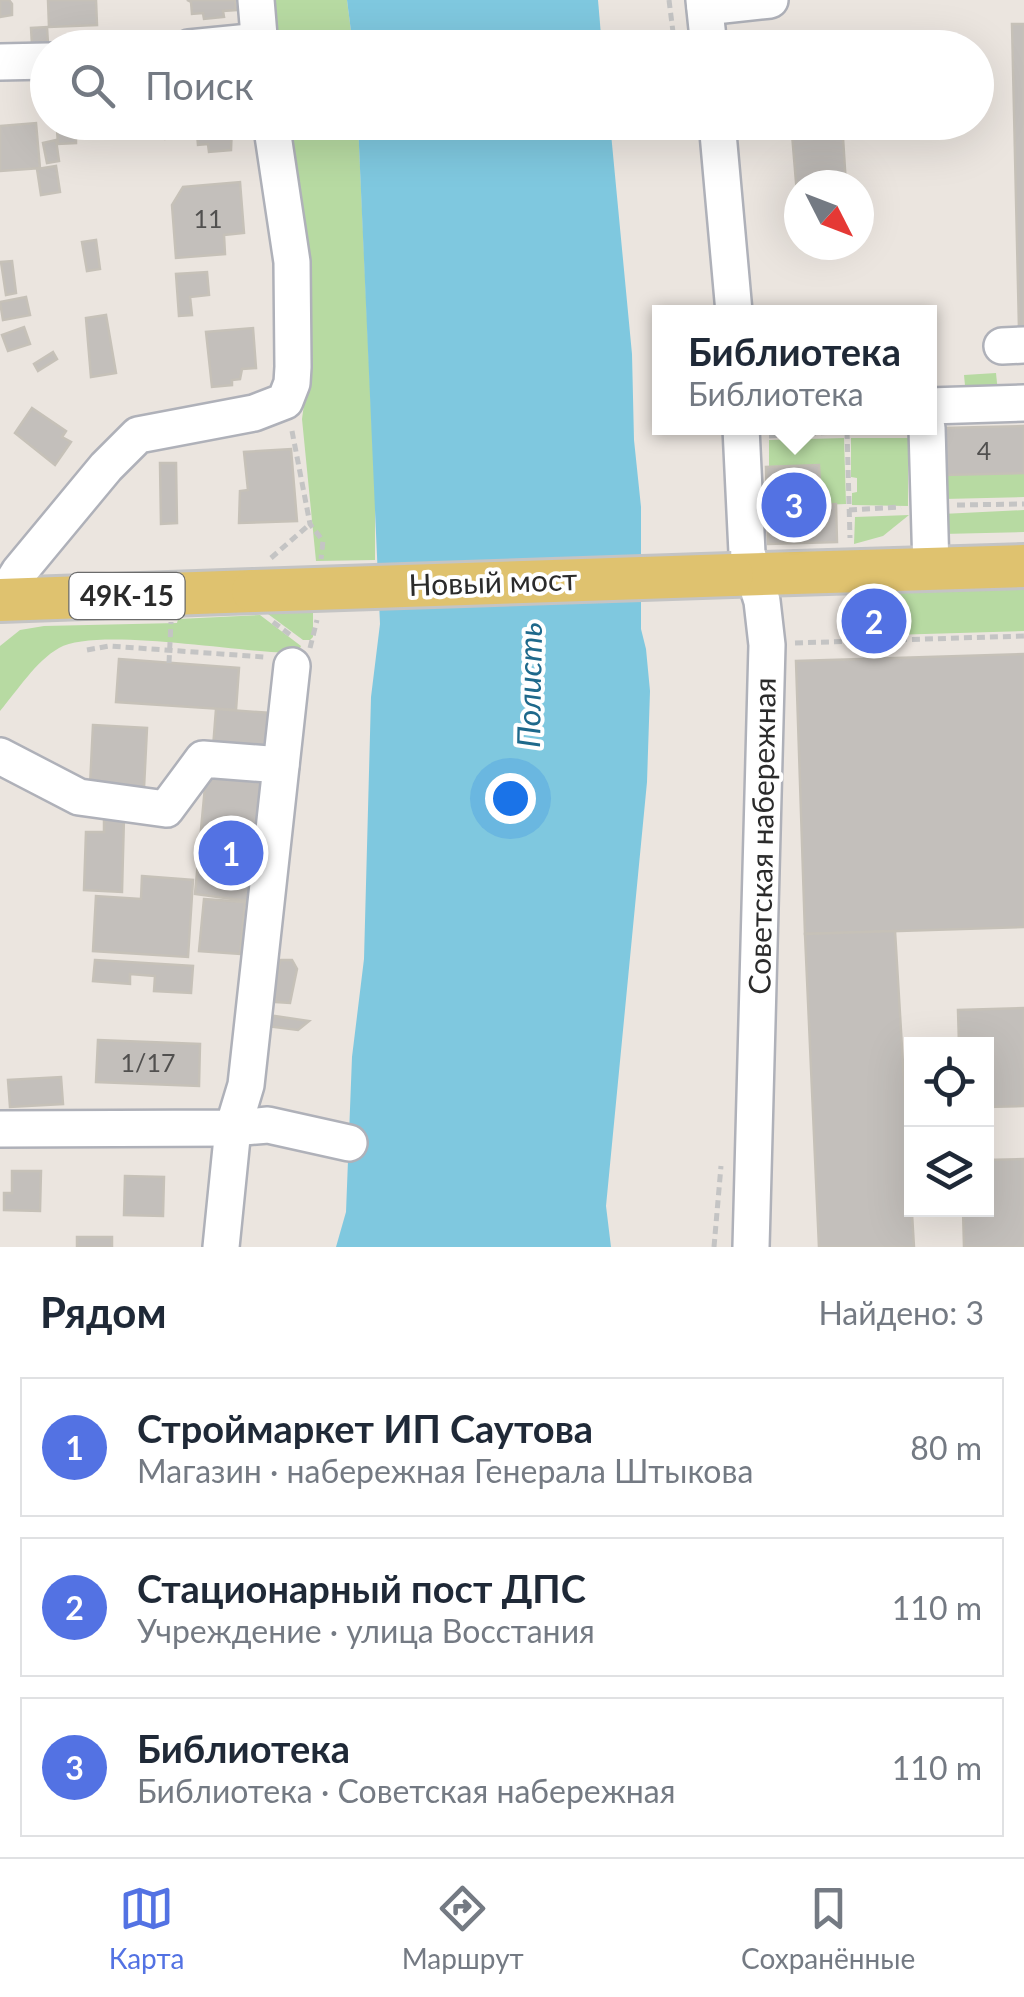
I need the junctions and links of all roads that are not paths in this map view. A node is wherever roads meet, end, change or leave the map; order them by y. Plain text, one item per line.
1 (256, 0) edge
2 (770, 0) edge
3 (704, 3) edge
4 (259, 30) edge
5 (707, 30) edge
6 (30, 61) edge
7 (0, 62) edge
8 (274, 140) edge
9 (719, 140) edge
10 (733, 305) edge
11 (1024, 403) edge
12 (937, 406) edge
13 (752, 435) edge
14 (926, 435) edge
15 (1024, 566) edge
16 (931, 569) junction
17 (742, 575) junction
18 (1, 600) edge
19 (296, 654) road end
20 (0, 756) edge
21 (281, 765) junction
22 (233, 1128) junction
23 (0, 1129) edge
24 (350, 1143) dead end
25 (221, 1247) edge
26 (751, 1247) edge

1 - 4 street
2 - 3 street
3 - 5 street
6 - 7 street
8 - 18 street
9 - 10 street
11 - 12 street
13 - 17 street, Советская набережная
14 - 16 street
15 - 16 main road, 49К-15
16 - 17 main road, 49К-15
17 - 18 main road, Новый мост / 49К-15, bridge
17 - 26 street, Советская набережная
19 - 21 street
20 - 21 street
21 - 22 street
22 - 23 street
22 - 24 street
22 - 25 street

